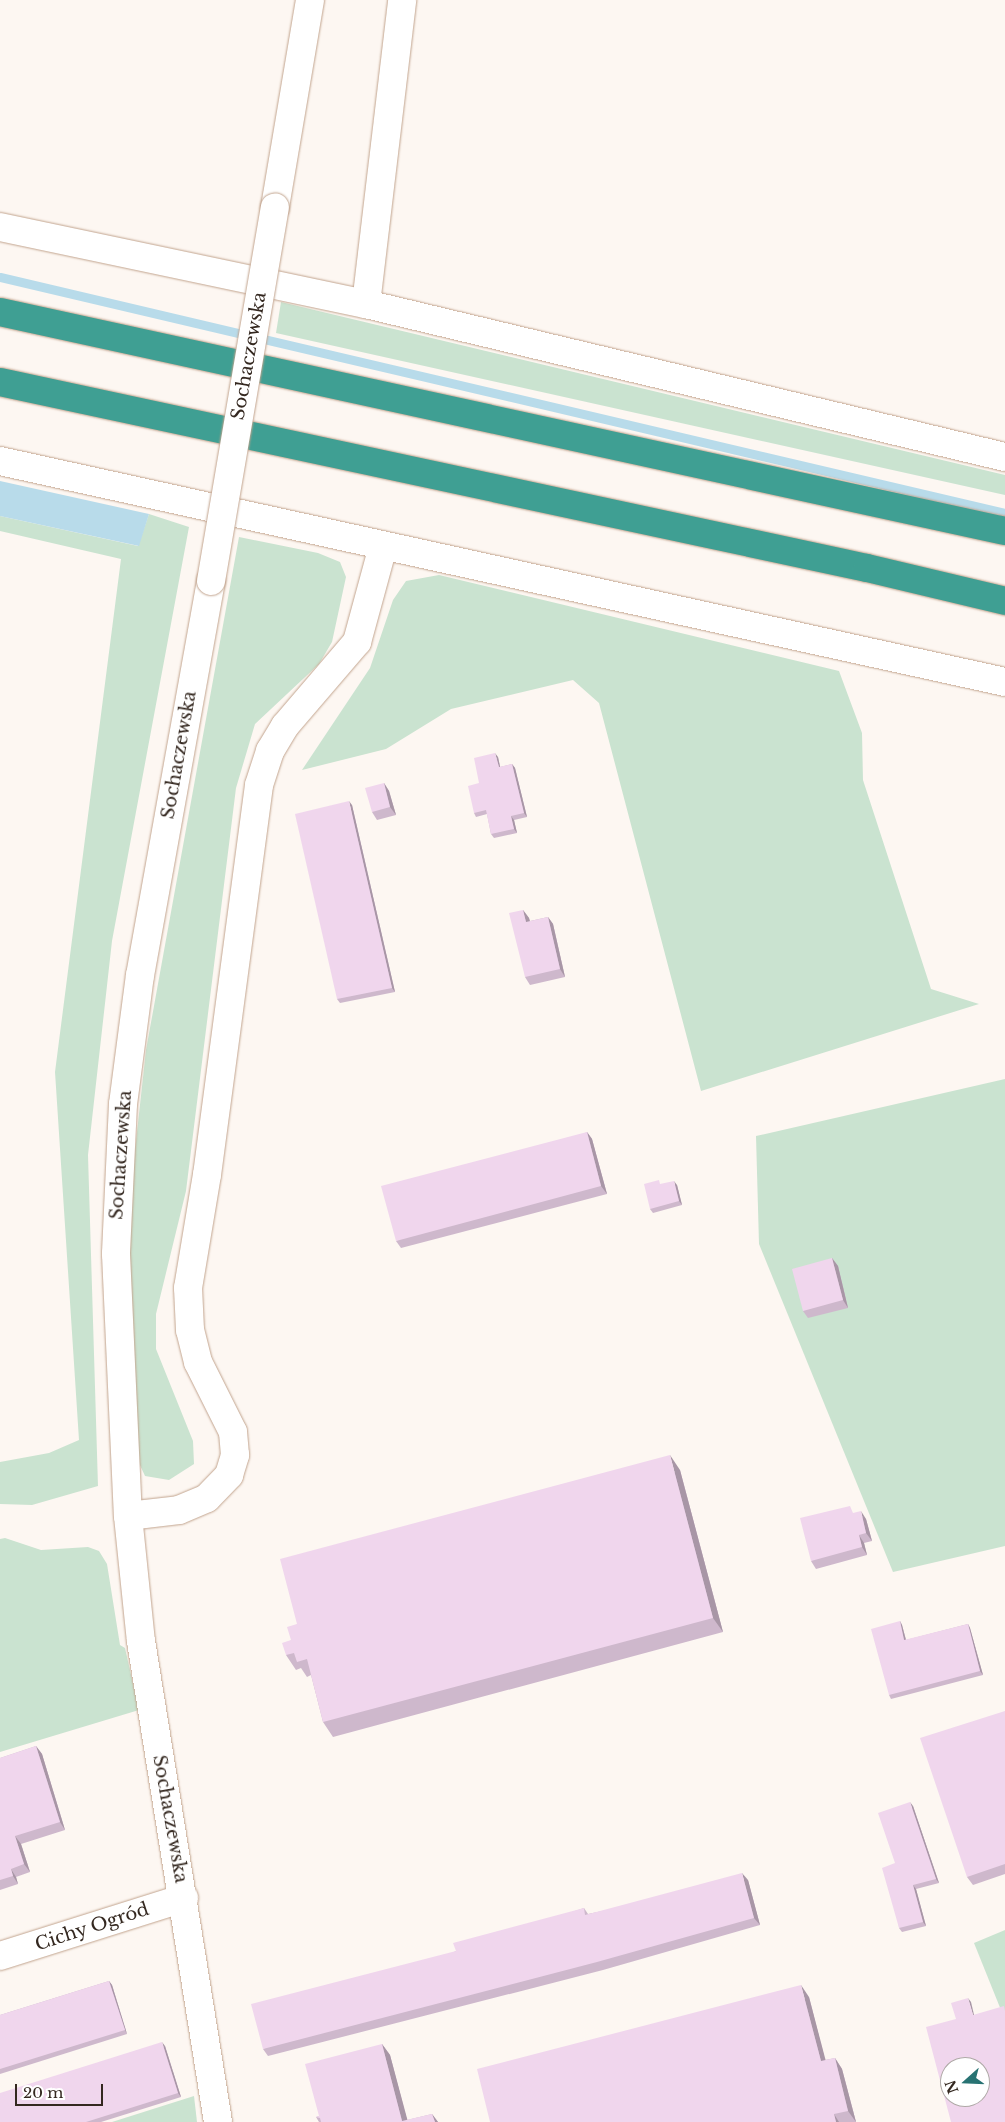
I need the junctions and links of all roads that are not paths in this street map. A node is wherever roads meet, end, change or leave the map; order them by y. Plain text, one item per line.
1 (310, 0) edge
2 (402, 0) edge
3 (0, 227) edge
4 (366, 304) junction
5 (0, 312) edge
6 (0, 382) edge
7 (1005, 457) edge
8 (0, 461) edge
9 (1005, 530) edge
10 (383, 546) junction
11 (1005, 601) edge
12 (1005, 682) edge
13 (128, 1516) junction
14 (184, 1898) junction
15 (0, 1956) edge
16 (218, 2122) edge

1 - 13 street, Sochaczewska, bridge
2 - 4 street
3 - 4 street
4 - 7 street
5 - 9 highway
6 - 11 highway
8 - 10 street
10 - 12 street
10 - 13 street
13 - 14 street, Sochaczewska
14 - 15 street, Cichy Ogród
14 - 16 street, Sochaczewska

